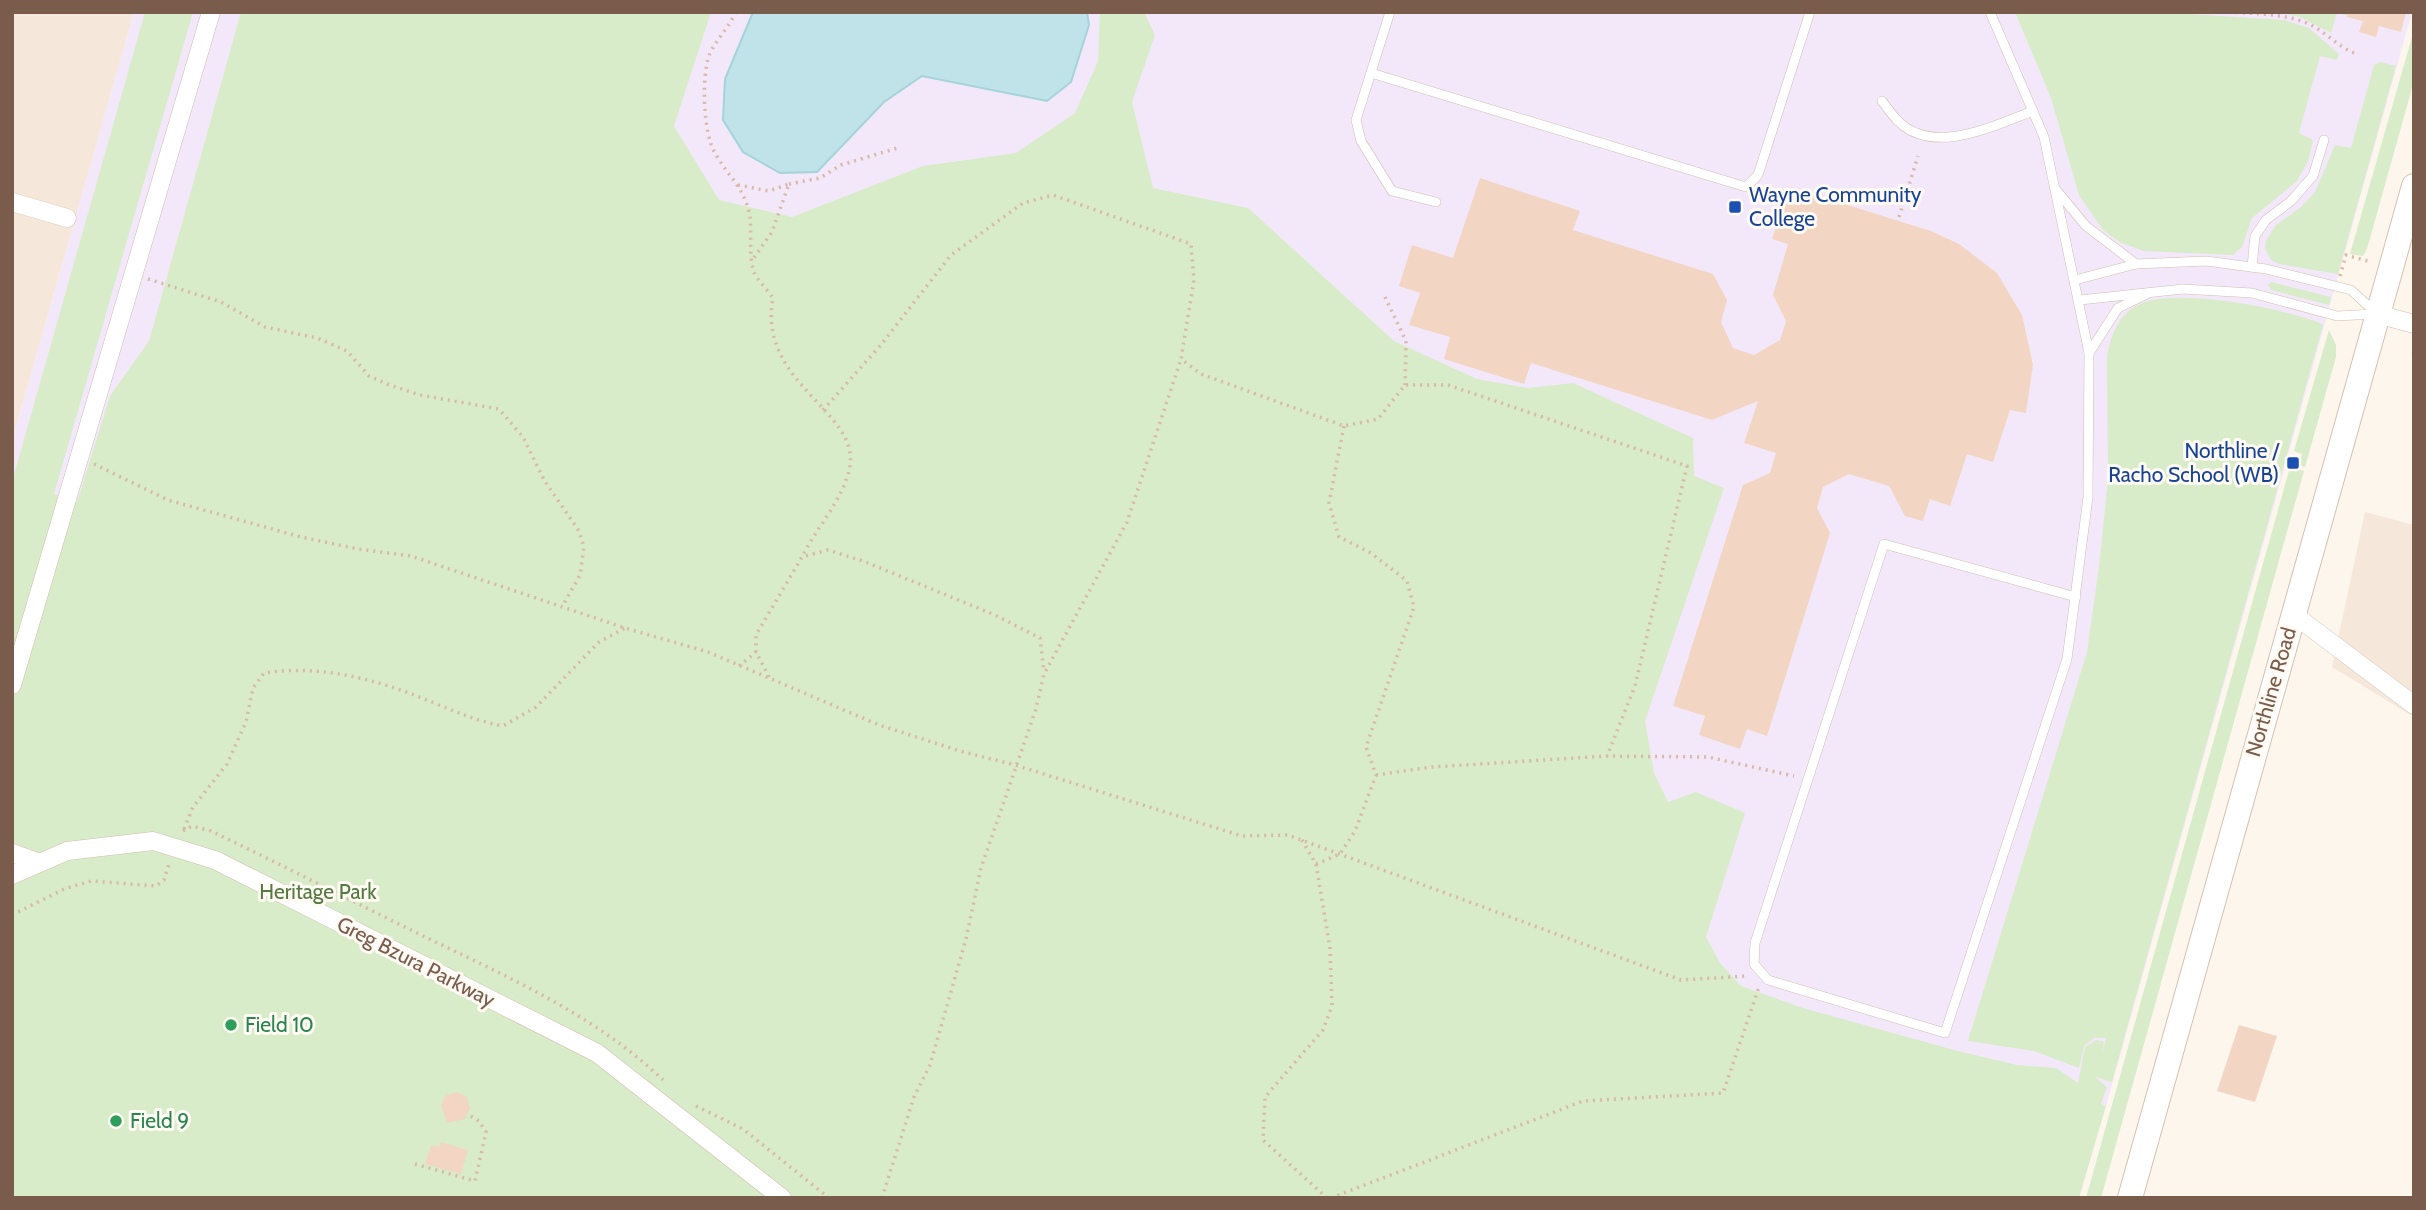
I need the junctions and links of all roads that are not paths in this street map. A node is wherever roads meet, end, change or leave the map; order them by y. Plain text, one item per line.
1 (211, 12) edge
2 (1390, 12) edge
3 (1810, 12) edge
4 (1990, 12) edge
5 (1371, 73) junction
6 (1882, 101) dead end
7 (2033, 111) junction
8 (2324, 140) dead end
9 (2414, 186) edge
10 (2056, 189) junction
11 (12, 202) edge
12 (1436, 202) dead end
13 (67, 218) dead end
14 (2136, 264) junction
15 (2252, 267) junction
16 (2076, 280) junction
17 (2151, 292) junction
18 (2080, 300) junction
19 (2377, 314) junction
20 (2414, 324) edge
21 (2089, 353) junction
22 (2077, 597) junction
23 (2293, 614) junction
24 (12, 685) edge
25 (2414, 705) edge
26 (12, 853) edge
27 (37, 862) junction
28 (12, 875) edge
29 (782, 1198) edge
30 (2130, 1198) edge

1 - 24 street
2 - 5 lane
3 - 5 lane
4 - 7 lane
5 - 12 lane
6 - 7 lane
7 - 10 lane
8 - 15 lane
9 - 19 main road, Northline Road
10 - 14 lane
10 - 16 lane
11 - 13 street
14 - 15 lane
14 - 16 lane
15 - 19 lane
16 - 18 lane
17 - 18 lane
17 - 19 lane
17 - 21 lane
18 - 21 lane
19 - 20 street
19 - 23 main road, Northline Road
21 - 22 lane
22 - 22 lane
23 - 25 street
23 - 30 main road, Northline Road
26 - 27 street
27 - 28 street, Greg Bzura Parkway
27 - 29 street, Greg Bzura Parkway

